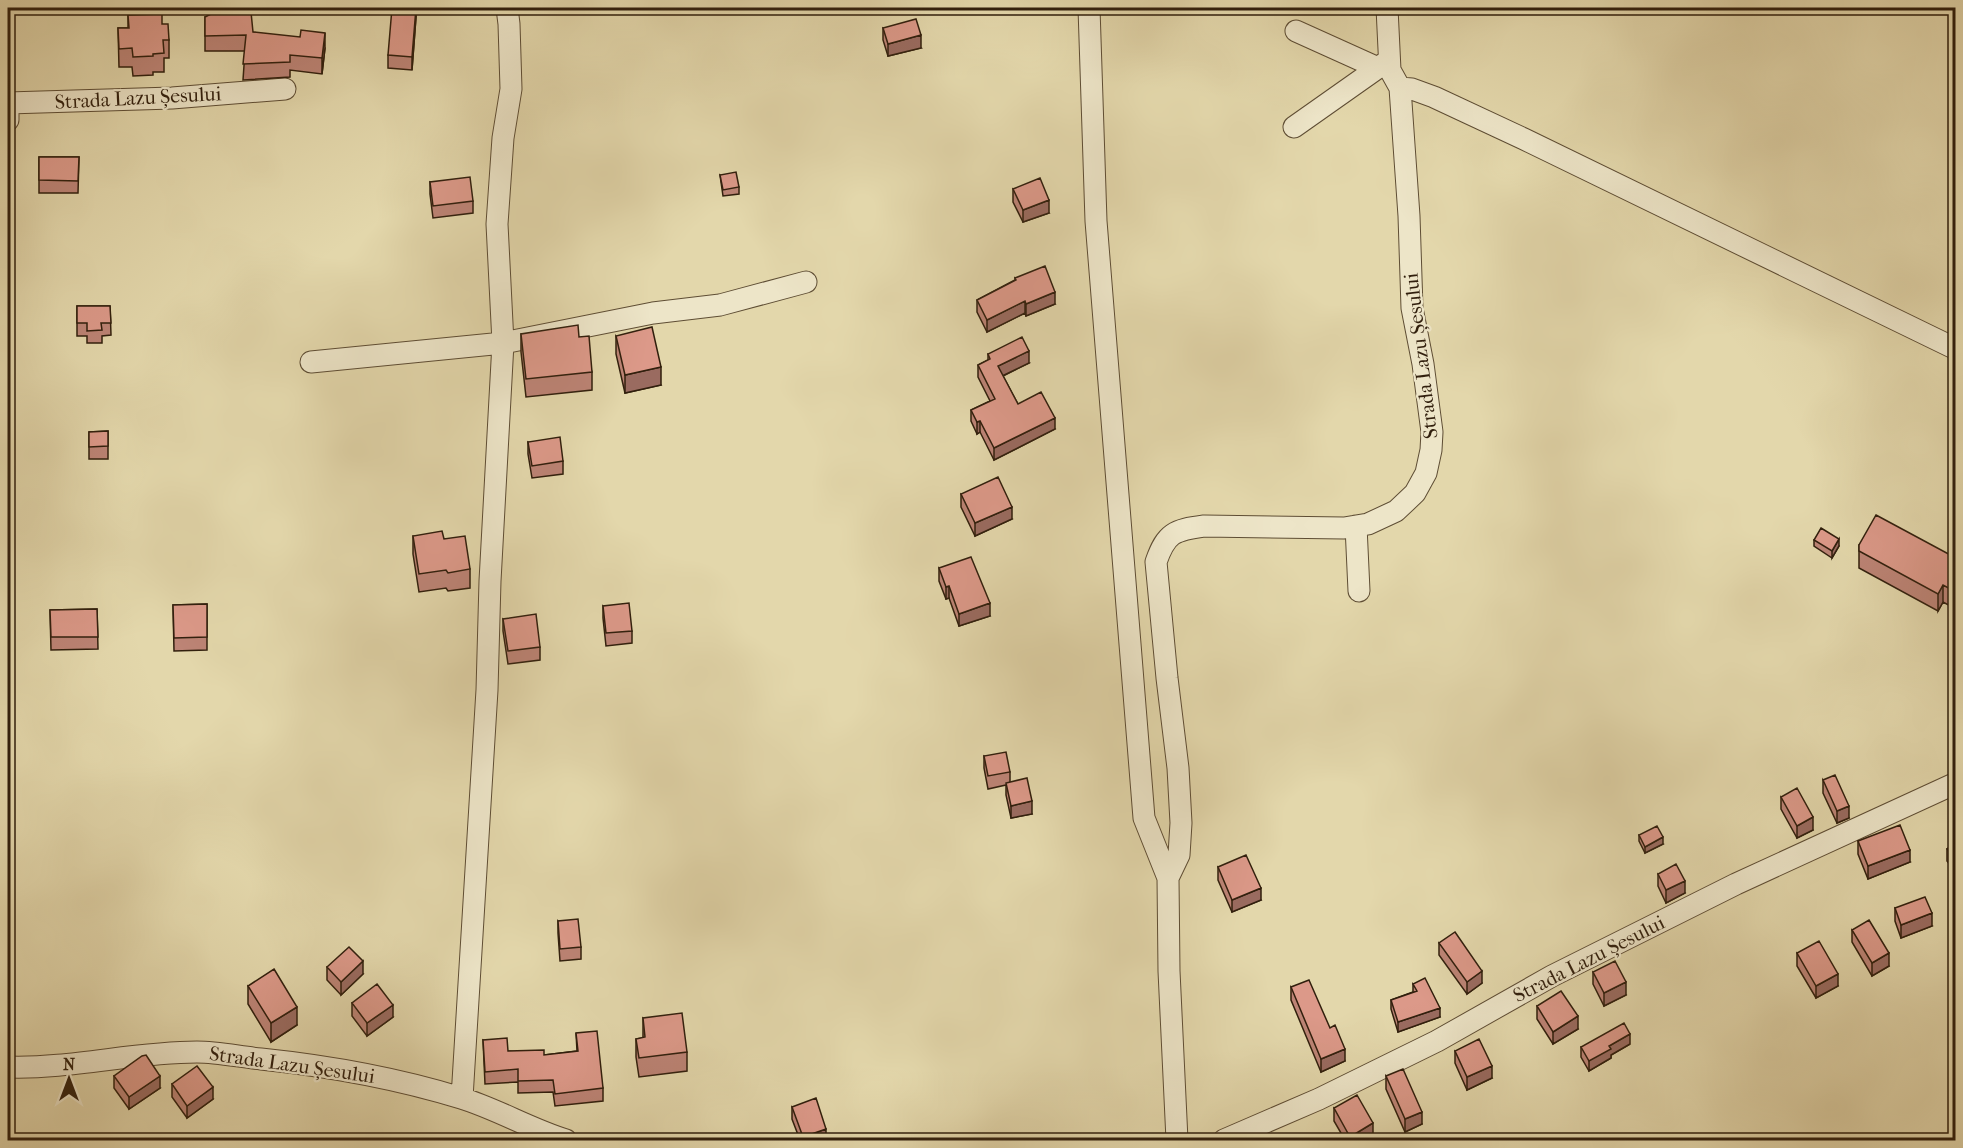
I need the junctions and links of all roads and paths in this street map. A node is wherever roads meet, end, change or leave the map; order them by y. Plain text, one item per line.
1 (507, 8) edge
2 (1089, 8) edge
3 (1387, 8) edge
4 (1296, 31) dead end
5 (1383, 64) junction
6 (1400, 88) junction
7 (285, 89) dead end
8 (8, 109) edge
9 (1294, 127) dead end
10 (806, 282) dead end
11 (503, 343) junction
12 (1956, 349) edge
13 (311, 362) dead end
14 (1356, 526) junction
15 (1359, 591) dead end
16 (1956, 783) edge
17 (1168, 878) junction
18 (8, 1067) edge
19 (462, 1098) junction
20 (554, 1138) edge
21 (1178, 1140) edge
22 (1224, 1140) edge

1 - 11 street
2 - 17 street, Strada Lazu Șesului
3 - 5 street, Strada Lazu Șesului
4 - 5 street
5 - 6 street, Strada Lazu Șesului
5 - 9 street
6 - 12 street
6 - 14 street, Strada Lazu Șesului
7 - 8 street, Strada Lazu Șesului
10 - 11 street
11 - 13 street
11 - 19 street
14 - 15 street
14 - 17 street, Strada Lazu Șesului
16 - 22 street, Strada Lazu Șesului
17 - 21 street, Strada Lazu Șesului
18 - 19 street, Strada Lazu Șesului
19 - 20 street, Strada Lazu Șesului

